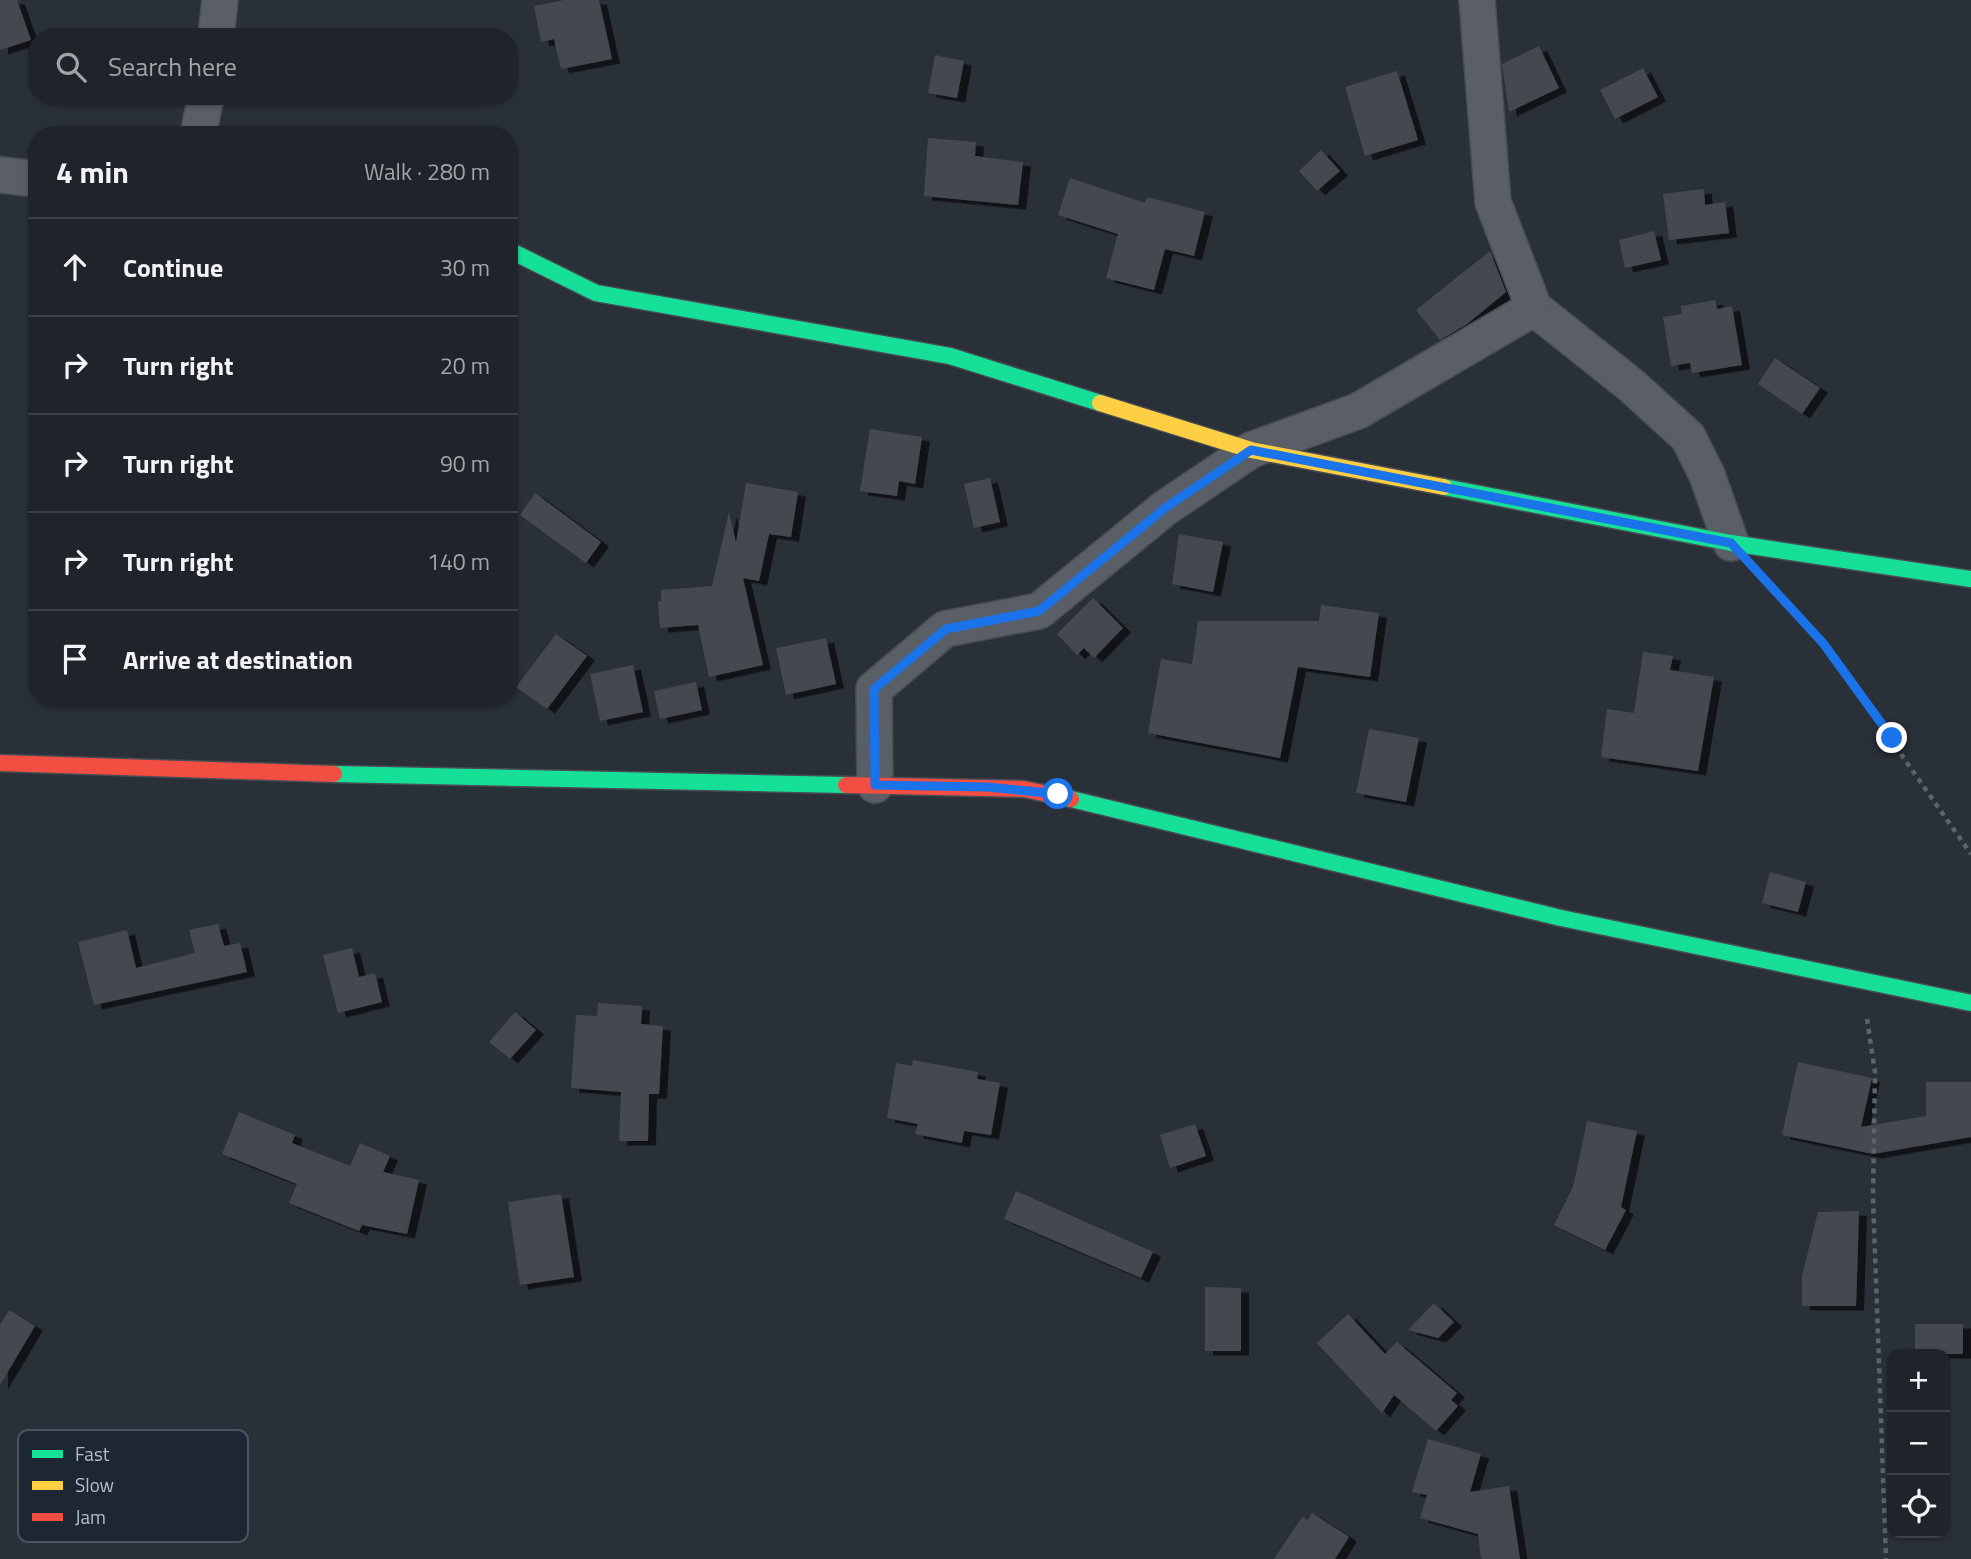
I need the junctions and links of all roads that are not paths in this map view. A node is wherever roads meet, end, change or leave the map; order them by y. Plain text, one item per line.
1 (220, 0) edge
2 (1477, 0) edge
3 (217, 28) edge
4 (204, 105) edge
5 (200, 126) edge
6 (0, 175) edge
7 (28, 178) edge
8 (518, 254) edge
9 (1534, 308) junction
10 (1251, 450) junction
11 (1731, 543) junction
12 (1971, 579) edge
13 (0, 764) edge
14 (875, 785) junction
15 (1971, 1003) edge

1 - 3 street
2 - 9 street
4 - 5 street
6 - 7 street
8 - 10 main road
9 - 10 street
9 - 11 street
10 - 11 main road
10 - 14 street
11 - 12 main road
13 - 14 main road
14 - 15 main road

